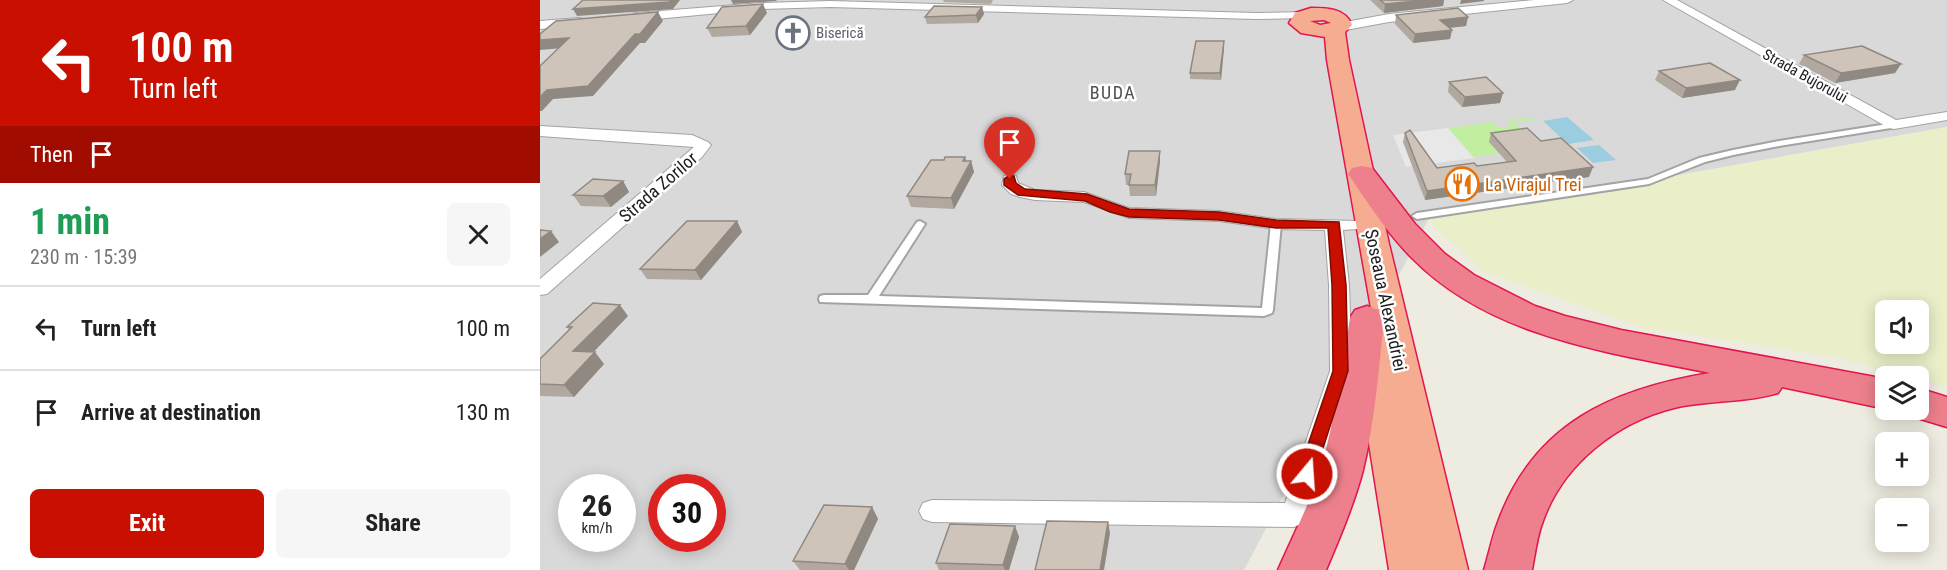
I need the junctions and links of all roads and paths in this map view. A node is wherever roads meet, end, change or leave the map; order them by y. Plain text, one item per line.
1 (1567, 0) edge
2 (1669, 0) edge
3 (1006, 4) edge
4 (1308, 17) edge
5 (622, 18) edge
6 (1334, 18) edge
7 (587, 21) edge
8 (540, 25) edge
9 (1947, 116) edge
10 (1894, 125) junction
11 (540, 131) edge
12 (1362, 174) junction
13 (1010, 179) dead end
14 (1417, 216) dead end
15 (920, 224) dead end
16 (1276, 224) junction
17 (1343, 225) junction
18 (540, 289) edge
19 (824, 299) dead end
20 (871, 299) junction
21 (1367, 318) junction
22 (1838, 384) junction
23 (1875, 392) edge
24 (1929, 406) edge
25 (1947, 412) edge
26 (932, 511) dead end
27 (1302, 570) edge
28 (1413, 570) edge
29 (1444, 570) edge
30 (1508, 570) edge

1 - 6 street
2 - 10 street, Strada Bujorului
3 - 4 street
3 - 5 street
4 - 6 highway
4 - 17 highway, Șoseaua Alexandriei
6 - 12 highway, Șoseaua Alexandriei
7 - 8 street
9 - 10 street
10 - 14 lane
11 - 18 street, Strada Zorilor
12 - 22 highway
12 - 29 highway, Șoseaua Alexandriei
13 - 16 street
15 - 20 lane
16 - 17 street
16 - 20 lane
17 - 21 highway, Șoseaua Alexandriei
17 - 26 street
19 - 20 lane
21 - 27 highway
21 - 28 highway, Șoseaua Alexandriei
22 - 23 highway
22 - 30 highway
24 - 25 highway

